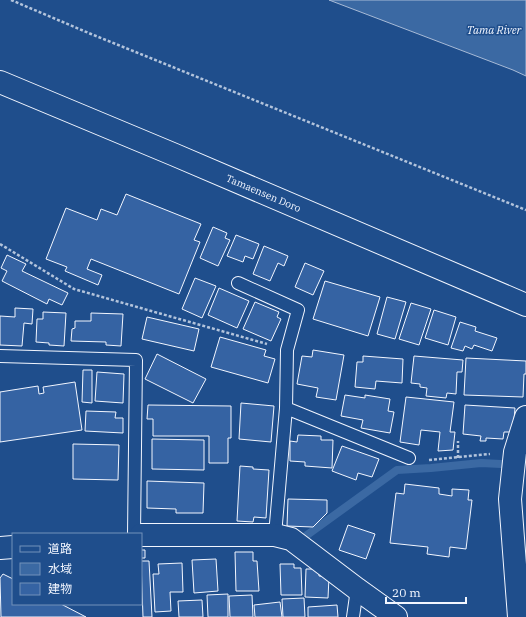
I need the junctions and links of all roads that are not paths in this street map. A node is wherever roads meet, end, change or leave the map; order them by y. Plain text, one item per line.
1 (0, 82) edge
2 (238, 283) dead end
3 (526, 304) edge
4 (0, 356) edge
5 (286, 408) junction
6 (526, 417) edge
7 (409, 458) road end
8 (134, 533) edge
9 (142, 535) edge
10 (275, 535) junction
11 (12, 547) edge
12 (0, 548) edge
13 (357, 589) junction
14 (353, 617) edge
15 (396, 617) edge
16 (519, 617) edge

1 - 3 street, Tamaensen Doro
2 - 5 lane
4 - 8 lane
5 - 7 lane
5 - 10 lane
6 - 16 street
9 - 10 street
10 - 13 street
11 - 12 street
13 - 14 lane
13 - 15 street

